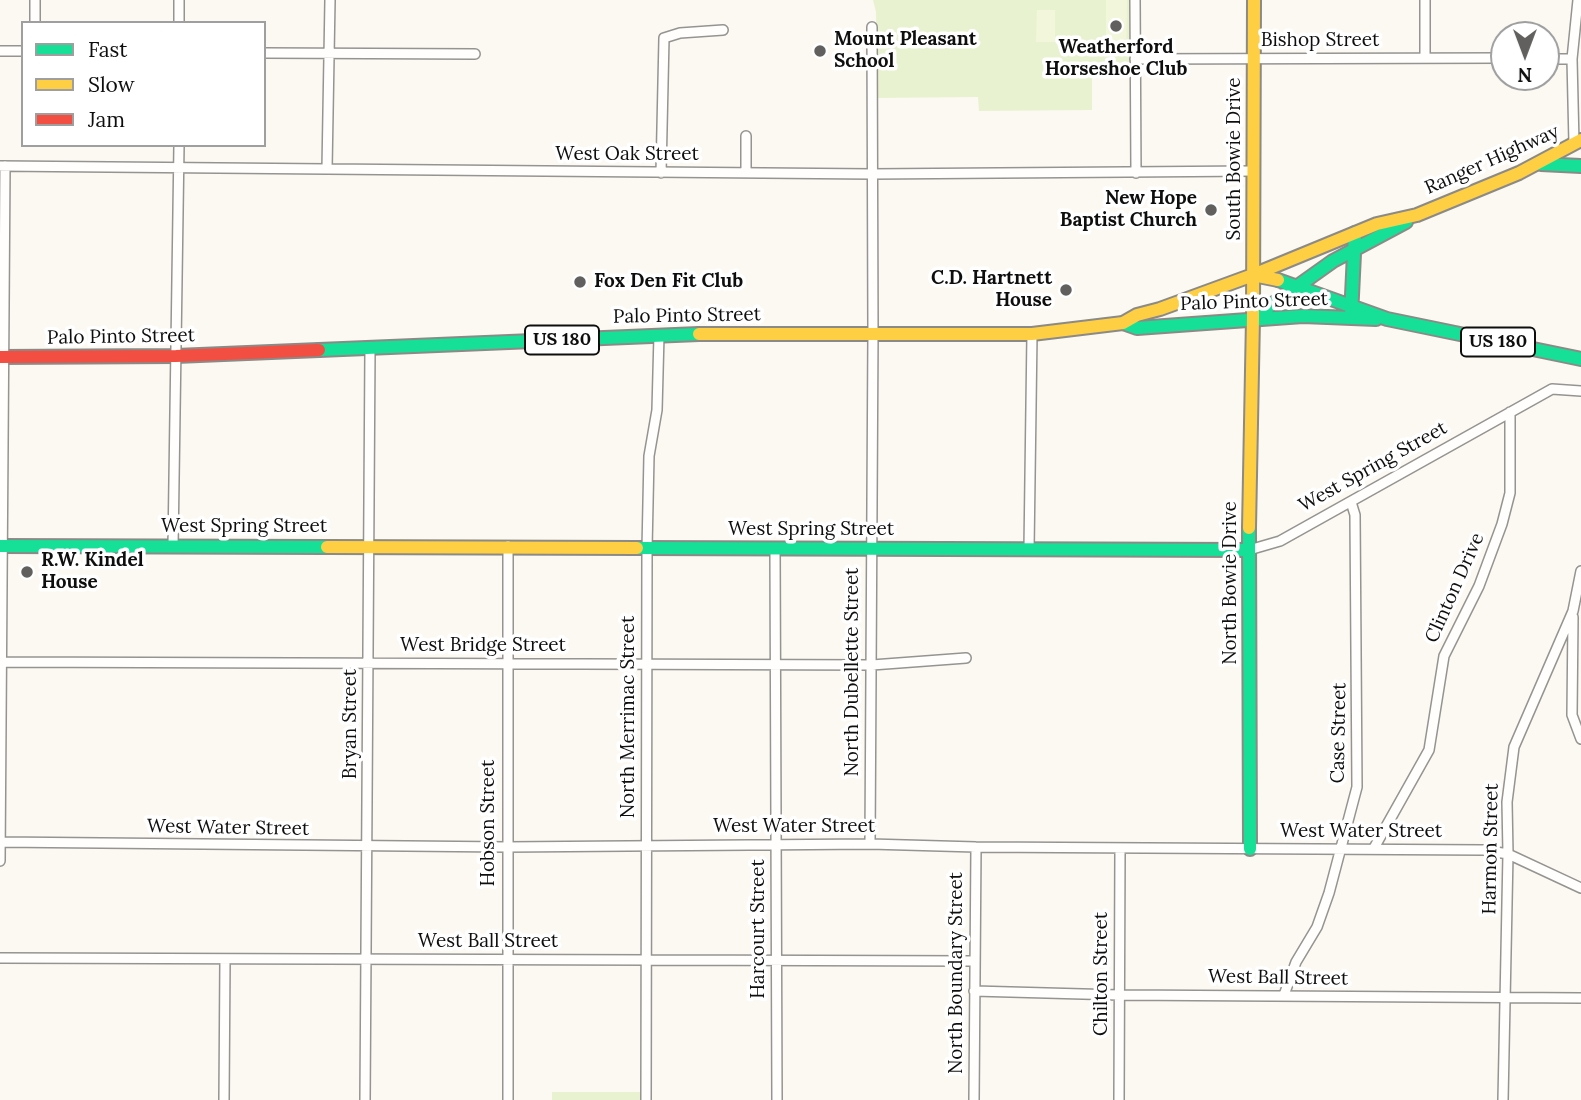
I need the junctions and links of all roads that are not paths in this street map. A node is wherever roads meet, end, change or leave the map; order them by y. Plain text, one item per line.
1 (35, 0) edge
2 (179, 0) edge
3 (330, 0) edge
4 (1135, 0) edge
5 (1254, 0) edge
6 (1425, 0) edge
7 (1578, 0) edge
8 (35, 21) edge
9 (178, 21) edge
10 (872, 27) dead end
11 (723, 30) dead end
12 (0, 51) edge
13 (21, 51) edge
14 (266, 53) edge
15 (329, 53) junction
16 (475, 54) dead end
17 (1255, 58) junction
18 (1425, 58) junction
19 (1490, 58) edge
20 (1560, 58) edge
21 (1572, 58) junction
22 (1135, 59) junction
23 (746, 136) dead end
24 (1577, 142) edge
25 (179, 147) edge
26 (1581, 157) edge
27 (1537, 164) junction
28 (2, 166) edge
29 (1581, 166) edge
30 (179, 167) junction
31 (327, 169) junction
32 (1254, 171) junction
33 (661, 173) junction
34 (746, 173) junction
35 (1136, 173) junction
36 (872, 174) junction
37 (1418, 215) junction
38 (1355, 233) junction
39 (1355, 248) junction
40 (1253, 275) junction
41 (1297, 286) junction
42 (1352, 312) junction
43 (1161, 317) junction
44 (1253, 318) junction
45 (873, 332) junction
46 (1032, 334) junction
47 (659, 335) junction
48 (370, 349) junction
49 (176, 356) junction
50 (1, 357) edge
51 (1581, 359) edge
52 (1581, 391) edge
53 (1510, 412) junction
54 (1, 430) edge
55 (1351, 502) junction
56 (0, 546) edge
57 (173, 546) junction
58 (508, 546) junction
59 (368, 547) junction
60 (775, 548) junction
61 (647, 549) junction
62 (871, 549) junction
63 (1030, 549) junction
64 (1249, 550) junction
65 (1581, 571) edge
66 (1573, 611) junction
67 (966, 657) dead end
68 (1, 662) edge
69 (368, 664) junction
70 (507, 664) junction
71 (776, 664) junction
72 (646, 665) junction
73 (872, 665) junction
74 (1581, 738) edge
75 (0, 842) edge
76 (870, 844) junction
77 (776, 845) junction
78 (646, 846) junction
79 (368, 847) junction
80 (507, 847) junction
81 (976, 847) junction
82 (1120, 848) junction
83 (1374, 848) junction
84 (1250, 849) junction
85 (1340, 850) junction
86 (1508, 854) junction
87 (0, 861) edge
88 (1581, 888) edge
89 (0, 958) edge
90 (225, 958) junction
91 (367, 960) junction
92 (507, 960) junction
93 (646, 960) junction
94 (777, 960) junction
95 (975, 961) junction
96 (974, 991) junction
97 (1119, 995) junction
98 (1284, 995) junction
99 (1581, 998) edge
100 (1505, 999) junction
101 (224, 1100) edge
102 (365, 1100) edge
103 (508, 1100) edge
104 (646, 1100) edge
105 (777, 1100) edge
106 (974, 1100) edge
107 (1119, 1100) edge
108 (1503, 1100) edge

1 - 8 street
2 - 9 street
3 - 15 street
4 - 22 street
5 - 17 main road, South Bowie Drive
6 - 18 street
7 - 21 street
10 - 36 street, North Dubellette Street
11 - 33 street
12 - 13 street
14 - 15 street
15 - 16 street
15 - 31 street
17 - 18 street, Bishop Street
17 - 22 street, Bishop Street
17 - 32 main road, South Bowie Drive
18 - 19 street, Bishop Street
20 - 21 street
21 - 24 street
22 - 35 street
23 - 34 street
24 - 26 main road
24 - 27 main road, Ranger Highway
25 - 30 street
27 - 29 main road
27 - 37 main road, Ranger Highway
28 - 30 street, West Oak Street
28 - 50 street
30 - 31 street, West Oak Street
30 - 49 street
31 - 33 street, West Oak Street
32 - 35 street, West Oak Street
32 - 40 main road, South Bowie Drive
33 - 34 street, West Oak Street
34 - 36 street, West Oak Street
35 - 36 street, West Oak Street
36 - 45 street, North Dubellette Street
37 - 38 main road, Ranger Highway
37 - 39 main road, Ranger Highway
38 - 39 main road
38 - 40 main road, Ranger Highway
39 - 41 main road, Ranger Highway
39 - 42 main road
40 - 41 main road, US 180
40 - 43 main road, Palo Pinto Street / US 180
40 - 44 main road, South Bowie Drive
41 - 42 main road, US 180
41 - 44 main road, Ranger Highway
42 - 44 main road, Palo Pinto Street / US 180
42 - 51 main road, US 180
43 - 44 main road, Palo Pinto Street / US 180
43 - 46 main road, Palo Pinto Street / US 180
44 - 64 main road, North Bowie Drive
45 - 46 main road, Palo Pinto Street / US 180
45 - 47 main road, Palo Pinto Street / US 180
45 - 62 street, North Dubellette Street
46 - 63 street
47 - 48 main road, Palo Pinto Street / US 180
47 - 61 street, North Merrimac Street
48 - 49 main road, Palo Pinto Street / US 180
48 - 59 street, Bryan Street
49 - 50 main road, Palo Pinto Street / US 180
49 - 57 street
50 - 54 street
52 - 53 street, West Spring Street
53 - 55 street, West Spring Street
53 - 83 street, Clinton Drive
54 - 56 street
55 - 64 street, West Spring Street
55 - 85 street, Case Street
56 - 57 main road, West Spring Street
56 - 68 street
57 - 59 main road, West Spring Street
58 - 59 main road, West Spring Street
58 - 61 main road, West Spring Street
58 - 70 street, Hobson Street
59 - 69 street, Bryan Street
60 - 61 main road, West Spring Street
60 - 62 main road, West Spring Street
60 - 71 street, Harcourt Street
61 - 72 street, North Merrimac Street
62 - 63 main road, West Spring Street
62 - 73 street, North Dubellette Street
63 - 64 main road, West Spring Street
64 - 84 main road, North Bowie Drive
65 - 66 street, Harmon Street
66 - 74 street
66 - 86 street, Harmon Street
67 - 73 street, West Bridge Street
68 - 69 street, West Bridge Street
68 - 75 street
69 - 70 street, West Bridge Street
69 - 79 street, Bryan Street
70 - 72 street, West Bridge Street
70 - 80 street, Hobson Street
71 - 72 street, West Bridge Street
71 - 73 street, West Bridge Street
71 - 77 street, Harcourt Street
72 - 78 street, North Merrimac Street
73 - 76 street, North Dubellette Street
75 - 79 street, West Water Street
75 - 87 street
76 - 77 street, West Water Street
76 - 81 street, West Water Street
77 - 78 street, West Water Street
77 - 94 street, Harcourt Street
78 - 80 street, West Water Street
78 - 93 street, North Merrimac Street
79 - 80 street, West Water Street
79 - 91 street, Bryan Street
80 - 92 street, Hobson Street
81 - 82 street, West Water Street
81 - 95 street, North Boundary Street
82 - 84 street, West Water Street
82 - 97 street, Chilton Street
83 - 85 street, West Water Street
83 - 86 street, West Water Street
84 - 85 street, West Water Street
85 - 98 street, Case Street
86 - 88 street, West Water Street
86 - 100 street, Harmon Street
89 - 90 street, West Ball Street
90 - 91 street, West Ball Street
90 - 101 street
91 - 92 street, West Ball Street
91 - 102 street, Bryan Street
92 - 93 street, West Ball Street
92 - 103 street, Hobson Street
93 - 94 street, West Ball Street
93 - 104 street, North Merrimac Street
94 - 95 street, West Ball Street
94 - 105 street, Harcourt Street
95 - 96 street, North Boundary Street
96 - 97 street, West Ball Street
96 - 106 street, North Boundary Street
97 - 98 street, West Ball Street
97 - 107 street, Chilton Street
98 - 100 street, West Ball Street
99 - 100 street, West Ball Street
100 - 108 street, Harmon Street

